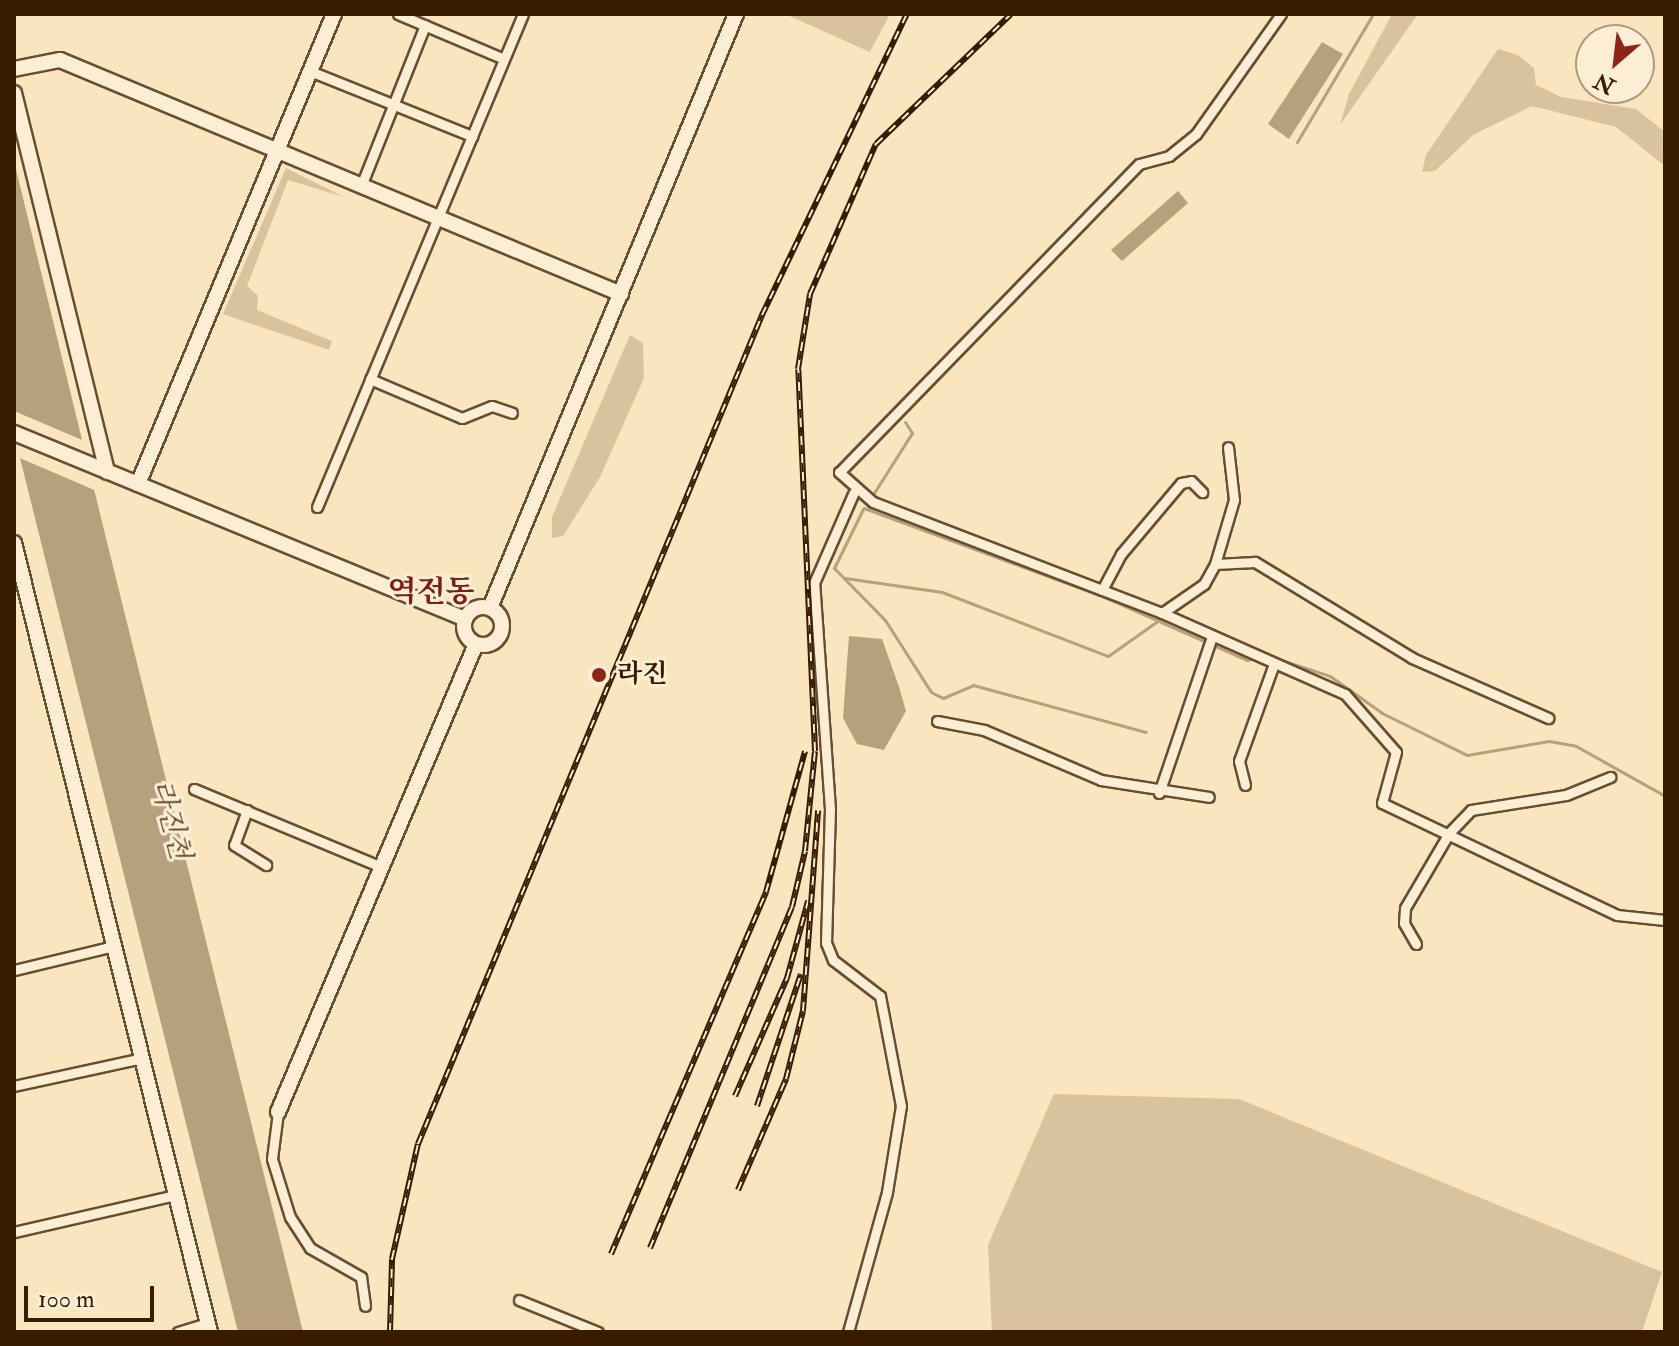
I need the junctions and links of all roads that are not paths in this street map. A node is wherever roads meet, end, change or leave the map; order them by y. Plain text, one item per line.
1 (334, 14) edge
2 (398, 14) edge
3 (523, 14) edge
4 (736, 14) edge
5 (1281, 14) edge
6 (425, 25) junction
7 (504, 59) junction
8 (14, 69) edge
9 (310, 71) junction
10 (14, 93) edge
11 (393, 104) junction
12 (472, 136) junction
13 (277, 151) junction
14 (361, 186) junction
15 (438, 218) junction
16 (621, 294) junction
17 (370, 379) junction
18 (512, 413) dead end
19 (14, 433) edge
20 (1228, 447) dead end
21 (100, 469) junction
22 (138, 484) junction
23 (854, 492) junction
24 (1202, 492) dead end
25 (317, 507) dead end
26 (14, 543) edge
27 (1215, 564) junction
28 (18, 577) edge
29 (1102, 590) junction
30 (490, 608) junction
31 (1162, 613) junction
32 (465, 619) junction
33 (1212, 636) junction
34 (476, 644) junction
35 (1265, 660) junction
36 (1548, 718) dead end
37 (937, 721) dead end
38 (1610, 777) dead end
39 (1245, 785) dead end
40 (194, 789) dead end
41 (1159, 793) junction
42 (1209, 797) dead end
43 (247, 810) junction
44 (1449, 833) junction
45 (266, 865) dead end
46 (381, 867) junction
47 (1665, 920) edge
48 (1416, 944) dead end
49 (114, 946) junction
50 (14, 970) edge
51 (142, 1058) junction
52 (14, 1086) edge
53 (278, 1112) joint
54 (176, 1195) junction
55 (14, 1232) edge
56 (519, 1300) dead end
57 (365, 1306) dead end
58 (209, 1328) edge
59 (178, 1332) edge
60 (598, 1332) edge
61 (848, 1332) edge

1 - 9 street
2 - 6 street
3 - 7 street
4 - 16 street
5 - 23 street
6 - 7 street
6 - 11 street
7 - 12 street
8 - 13 street
9 - 11 street
9 - 13 street
10 - 21 street
11 - 12 street
11 - 14 street
12 - 15 street
13 - 14 street
13 - 22 street
14 - 15 street
15 - 16 street
15 - 17 street
16 - 30 street
17 - 18 street
17 - 25 street
19 - 21 street
20 - 27 street
21 - 22 street
22 - 32 street
23 - 29 street
23 - 61 street
24 - 29 street
26 - 28 street
27 - 31 street
27 - 36 street
28 - 49 street
29 - 31 street
30 - 32 street
30 - 34 street
31 - 33 street
32 - 34 street
33 - 35 street
33 - 41 street
34 - 46 street
35 - 39 street
35 - 44 street
37 - 41 street
38 - 44 street
40 - 43 street
41 - 42 street
43 - 45 street
43 - 46 street
44 - 47 street
44 - 48 street
46 - 53 street
49 - 50 street
49 - 51 street
51 - 52 street
51 - 54 street
53 - 57 street
54 - 55 street
54 - 58 street
56 - 60 street
58 - 59 street

